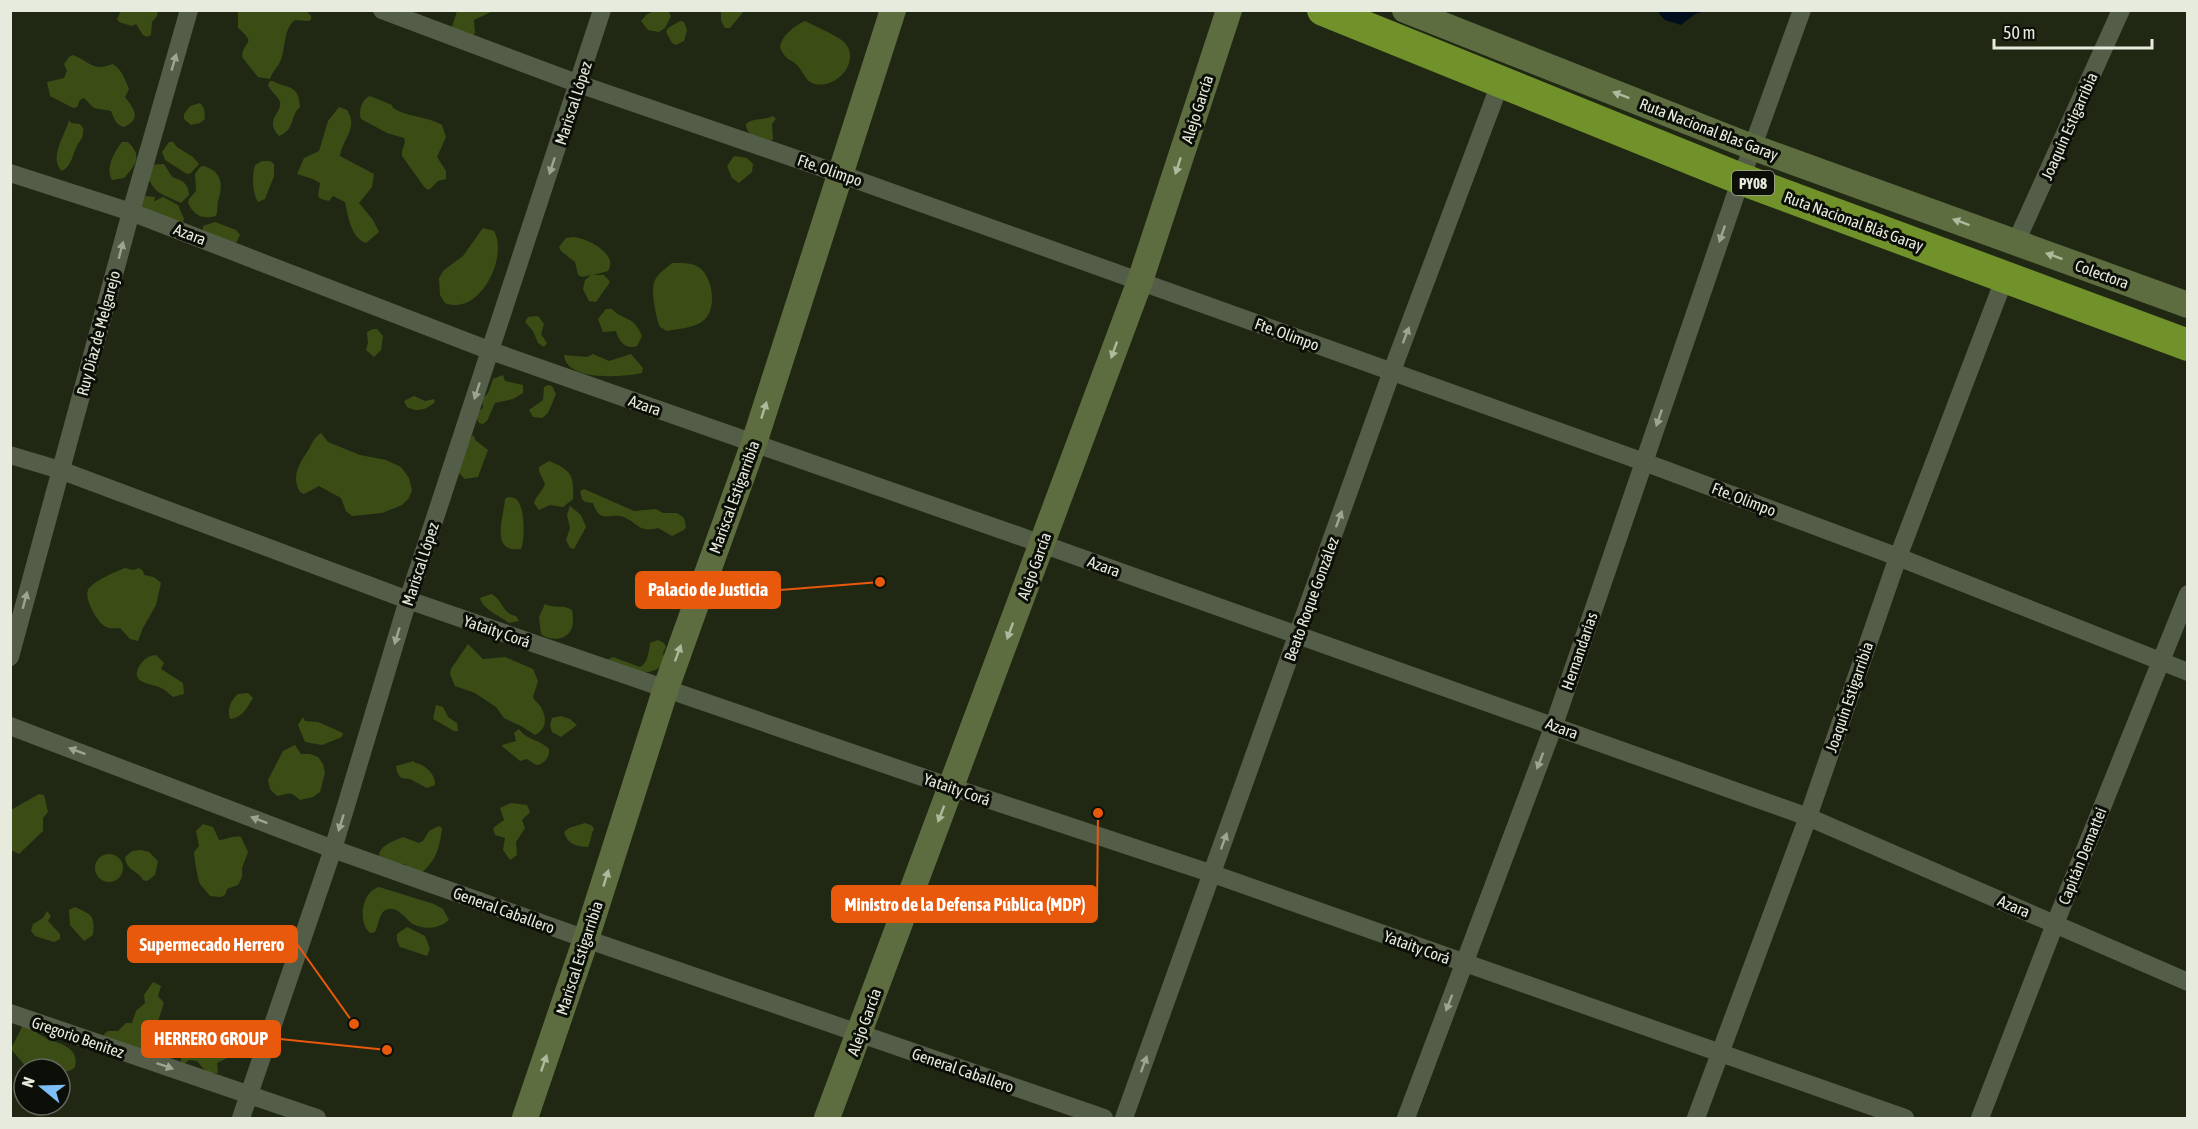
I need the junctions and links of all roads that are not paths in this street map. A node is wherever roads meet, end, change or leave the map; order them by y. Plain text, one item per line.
1 (189, 10) edge
2 (382, 10) edge
3 (602, 10) edge
4 (893, 10) edge
5 (1229, 10) edge
6 (1323, 10) edge
7 (1405, 10) edge
8 (1802, 10) edge
9 (2121, 10) edge
10 (1502, 81) junction
11 (579, 84) junction
12 (1752, 147) junction
13 (10, 173) edge
14 (840, 174) junction
15 (1741, 178) junction
16 (131, 212) junction
17 (2016, 242) junction
18 (2005, 277) junction
19 (1140, 281) junction
20 (2187, 305) edge
21 (2187, 345) edge
22 (491, 351) junction
23 (1392, 371) junction
24 (754, 443) junction
25 (10, 455) edge
26 (1644, 462) junction
27 (60, 470) junction
28 (1042, 544) junction
29 (1898, 557) junction
30 (2187, 594) edge
31 (408, 600) junction
32 (1298, 635) junction
33 (10, 657) edge
34 (2159, 661) junction
35 (2187, 672) edge
36 (666, 688) junction
37 (1554, 725) junction
38 (10, 726) edge
39 (951, 787) junction
40 (1808, 817) junction
41 (333, 849) junction
42 (1213, 874) junction
43 (2055, 924) junction
44 (586, 939) junction
45 (1464, 964) junction
46 (2187, 982) edge
47 (10, 1013) edge
48 (859, 1034) junction
49 (1721, 1054) junction
50 (249, 1095) junction
51 (241, 1119) edge
52 (317, 1119) edge
53 (525, 1119) edge
54 (827, 1119) edge
55 (1104, 1119) edge
56 (1124, 1119) edge
57 (1406, 1119) edge
58 (1696, 1119) edge
59 (1905, 1119) edge
60 (1980, 1119) edge

16 -> 1 street, Ruy Díaz de Melgarejo
2 - 11 street, Fte. Olimpo
3 - 11 street, Mariscal López
4 - 14 main road, Mariscal Estigarribia
5 -> 19 main road, Alejo García
6 - 10 highway, Ruta Nacional Blás Garay / PY08
12 -> 7 main road, Ruta Nacional Blas Garay
8 - 12 street, Hernandarias
9 - 17 street, Joaquín Estigarribia
10 - 15 highway, Ruta Nacional Blás Garay / PY08
23 -> 10 street, Beato Roque González
11 - 14 street, Fte. Olimpo
11 -> 22 street, Mariscal López
12 - 15 street, Hernandarias
17 -> 12 main road, Ruta Nacional Blas Garay
13 - 16 street, Azara
14 - 19 street, Fte. Olimpo
24 -> 14 main road, Mariscal Estigarribia
15 - 18 highway, Ruta Nacional Blás Garay / PY08
15 -> 26 street, Hernandarias
16 - 22 street, Azara
27 -> 16 street, Ruy Díaz de Melgarejo
20 -> 17 main road, Colectora
18 - 21 highway, Ruta Nacional Blás Garay / PY08
18 - 29 street, Joaquín Estigarribia
19 - 23 street, Fte. Olimpo
19 -> 28 main road, Alejo García
22 - 24 street, Azara
22 -> 31 street, Mariscal López
23 - 26 street, Fte. Olimpo
32 -> 23 street, Beato Roque González
24 - 28 street, Azara
36 -> 24 main road, Mariscal Estigarribia
25 - 27 street, Yataity Corá
26 - 29 street, Fte. Olimpo
26 - 37 street, Hernandarias
27 - 31 street, Yataity Corá
33 -> 27 street, Ruy Díaz de Melgarejo
28 - 32 street, Azara
28 -> 39 main road, Alejo García
29 - 34 street, Fte. Olimpo
29 - 40 street, Joaquín Estigarribia
30 - 34 street, Capitán Demattei
31 - 36 street, Yataity Corá
31 -> 41 street, Mariscal López
32 - 37 street, Azara
42 -> 32 street, Beato Roque González
34 - 35 street, Fte. Olimpo
34 - 43 street, Capitán Demattei
36 - 39 street, Yataity Corá
44 -> 36 main road, Mariscal Estigarribia
37 - 40 street, Azara
37 -> 45 street, Hernandarias
41 -> 38 street, General Caballero
39 - 42 street, Yataity Corá
39 -> 48 main road, Alejo García
40 - 43 street, Azara
40 - 49 street, Joaquín Estigarribia
41 - 44 street, General Caballero
41 - 50 street, Mariscal López
42 - 45 street, Yataity Corá
56 -> 42 street, Beato Roque González
43 - 46 street, Azara
43 - 60 street, Capitán Demattei
44 - 48 street, General Caballero
53 -> 44 main road, Mariscal Estigarribia
45 - 49 street, Yataity Corá
45 -> 57 street, Hernandarias
47 -> 50 street, Gregorio Benitez
48 - 54 main road, Alejo García
48 - 55 street, General Caballero
49 - 58 street, Joaquín Estigarribia
49 - 59 street, Yataity Corá
50 - 51 street, Mariscal López
50 - 52 street, Gregorio Benitez

